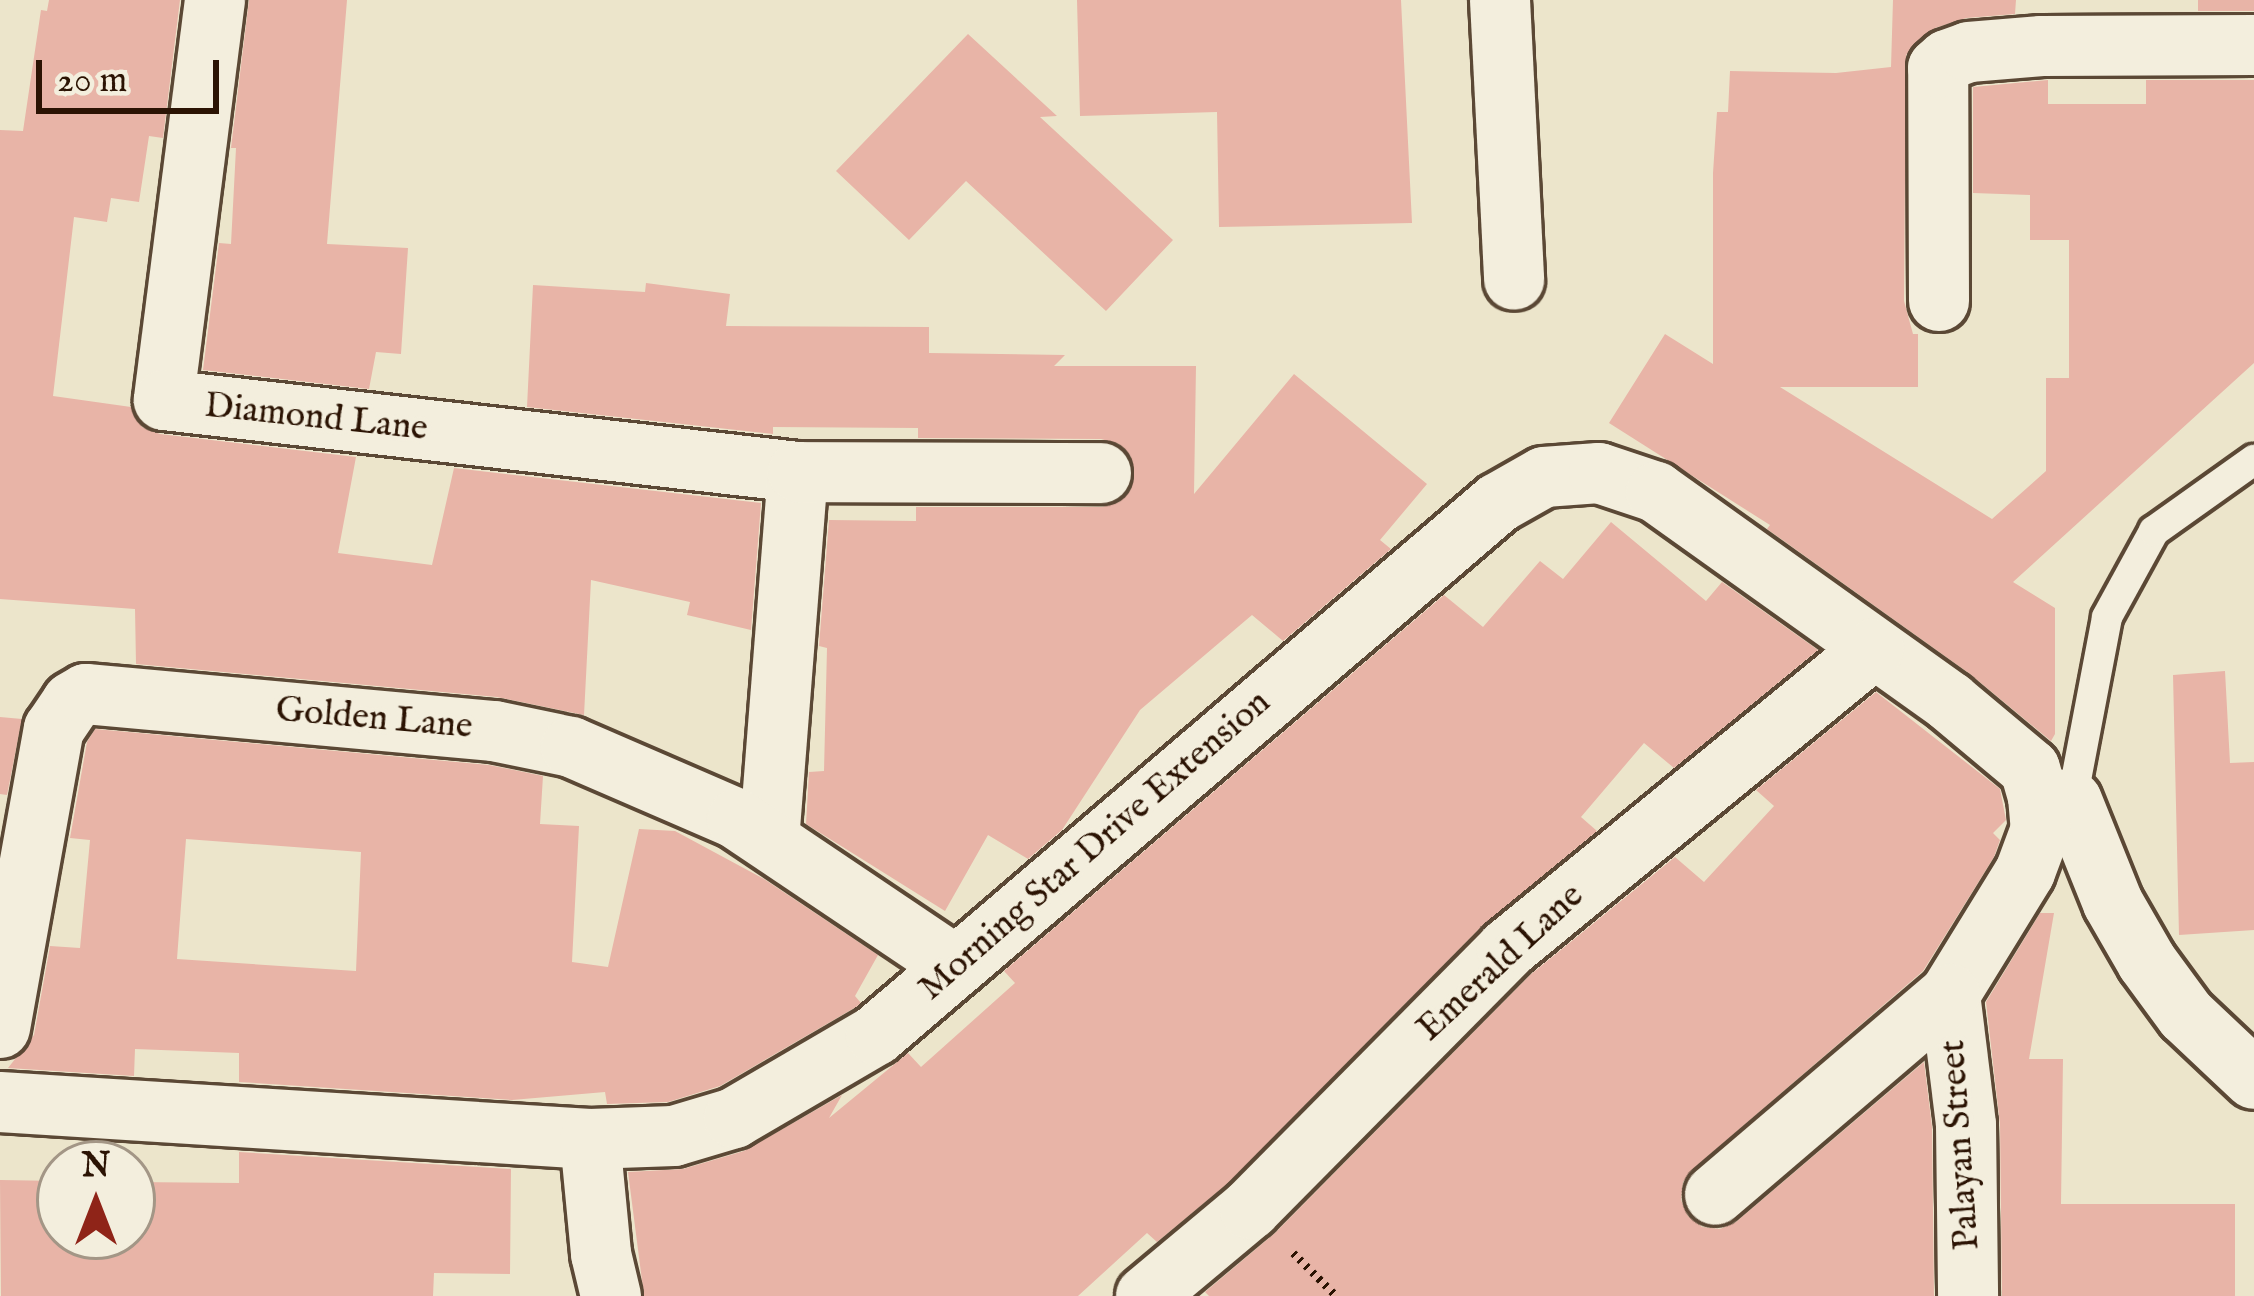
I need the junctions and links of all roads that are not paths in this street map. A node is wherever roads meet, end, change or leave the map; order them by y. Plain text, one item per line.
1 (215, 0) edge
2 (1499, 0) edge
3 (2254, 45) edge
4 (1514, 280) dead end
5 (1939, 301) dead end
6 (2254, 460) edge
7 (798, 472) junction
8 (1101, 473) dead end
9 (1874, 649) junction
10 (2055, 799) junction
11 (769, 839) junction
12 (954, 965) junction
13 (1950, 994) junction
14 (0, 1028) edge
15 (2254, 1079) edge
16 (0, 1102) edge
17 (590, 1139) junction
18 (1715, 1195) dead end
19 (611, 1296) edge
20 (1146, 1296) edge
21 (1968, 1296) edge

1 - 7 street, Diamond Lane
2 - 4 street
3 - 5 street
6 - 10 lane
7 - 8 street, Diamond Lane
7 - 11 street
9 - 10 street, Morning Star Drive Extension
9 - 12 street, Morning Star Drive Extension
9 - 20 street, Emerald Lane
10 - 13 street
10 - 15 street, Morning Star Drive Extension
11 - 12 street, Golden Lane
11 - 14 street, Golden Lane
12 - 17 street, Morning Star Drive Extension
13 - 18 street
13 - 21 street, Palayan Street
16 - 17 street, Morning Star Drive Extension
17 - 19 street

